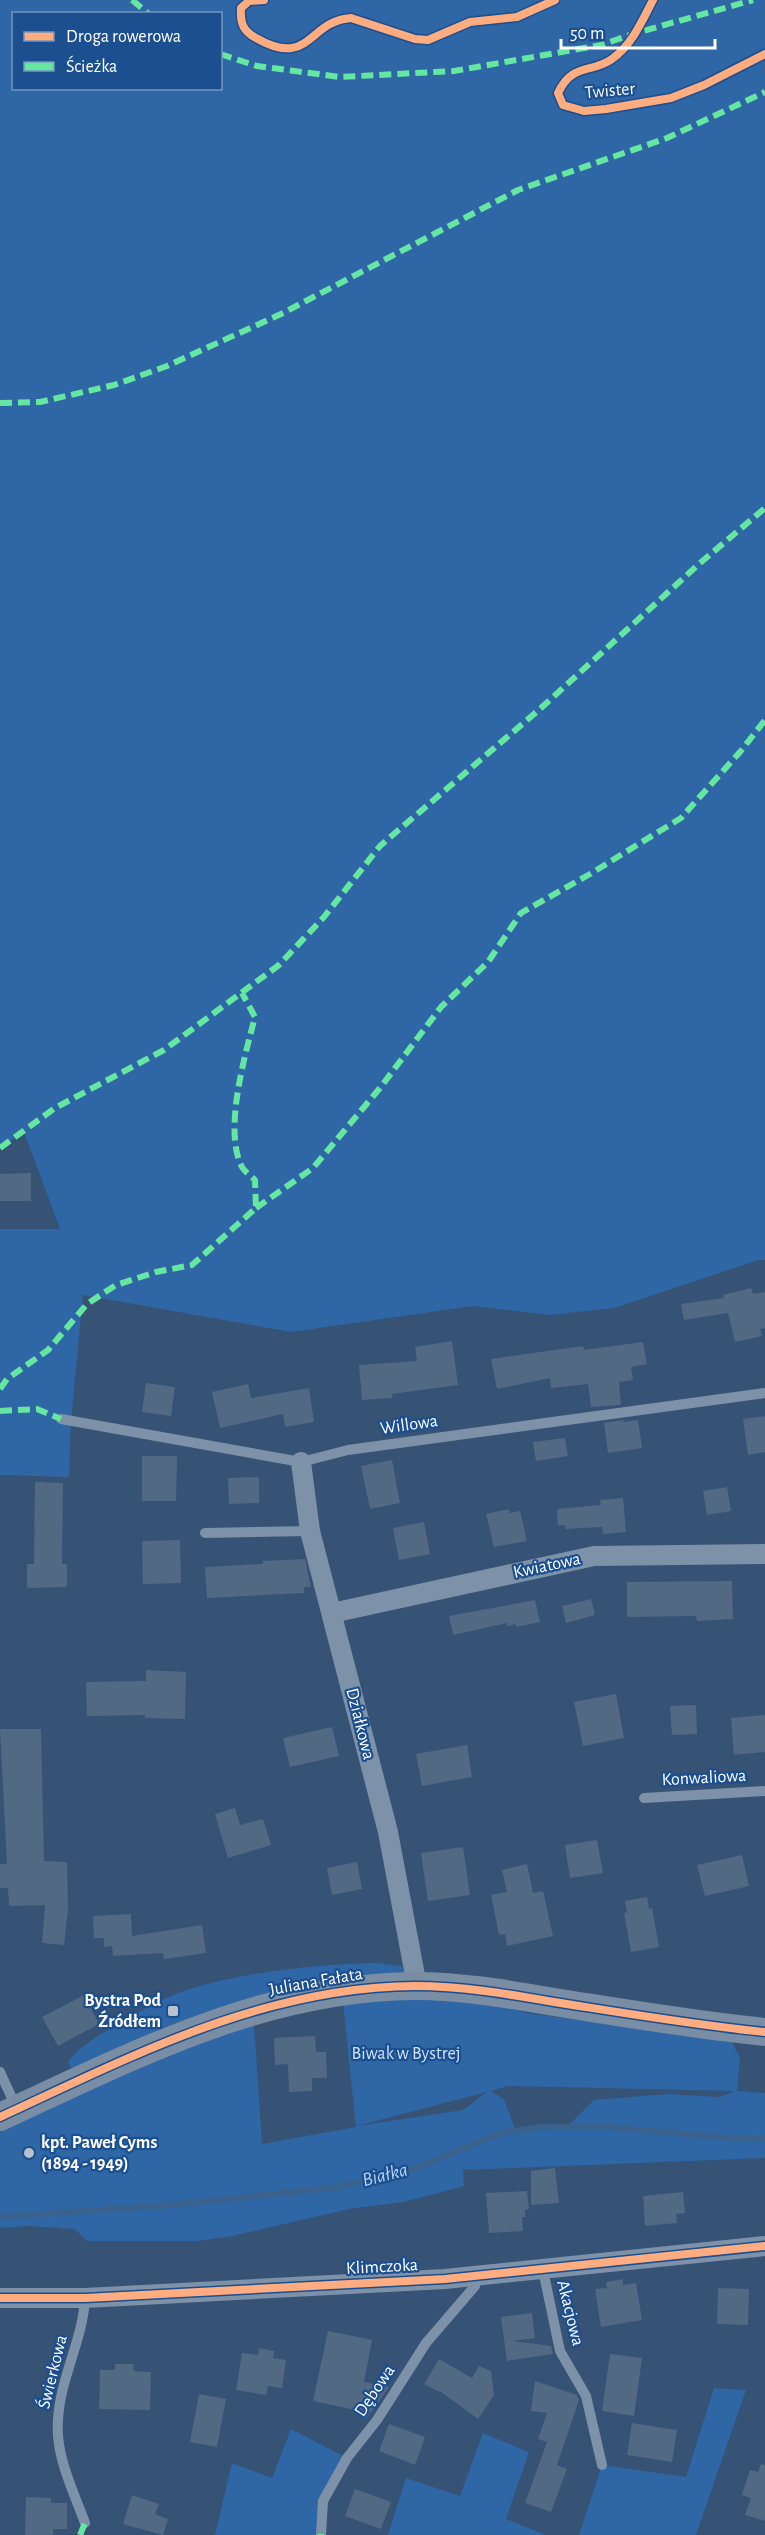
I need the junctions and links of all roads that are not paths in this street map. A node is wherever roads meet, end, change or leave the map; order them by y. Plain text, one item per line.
1 (765, 1393) edge
2 (61, 1419) dead end
3 (301, 1462) junction
4 (310, 1531) junction
5 (205, 1533) dead end
6 (765, 1554) edge
7 (332, 1613) junction
8 (765, 1791) edge
9 (644, 1798) dead end
10 (417, 1986) junction
11 (765, 2032) edge
12 (0, 2072) edge
13 (8, 2113) edge
14 (765, 2246) edge
15 (543, 2270) junction
16 (475, 2276) junction
17 (0, 2298) edge
18 (85, 2298) junction
19 (602, 2465) dead end
20 (85, 2523) dead end
21 (321, 2534) edge

1 - 3 lane, Willowa
2 - 3 lane, Willowa
3 - 4 street, Działkowa
4 - 5 lane
4 - 7 street, Działkowa
6 - 7 street, Kwiatowa
7 - 10 street, Działkowa
8 - 9 lane, Konwaliowa
10 - 11 street, Juliana Fałata
10 - 13 street, Juliana Fałata
12 - 13 lane
14 - 15 street, Klimczoka
15 - 16 street, Klimczoka
15 - 19 lane, Akacjowa
16 - 18 street, Klimczoka
16 - 21 lane, Dębowa
17 - 18 street, Klimczoka
18 - 20 lane, Świerkowa

